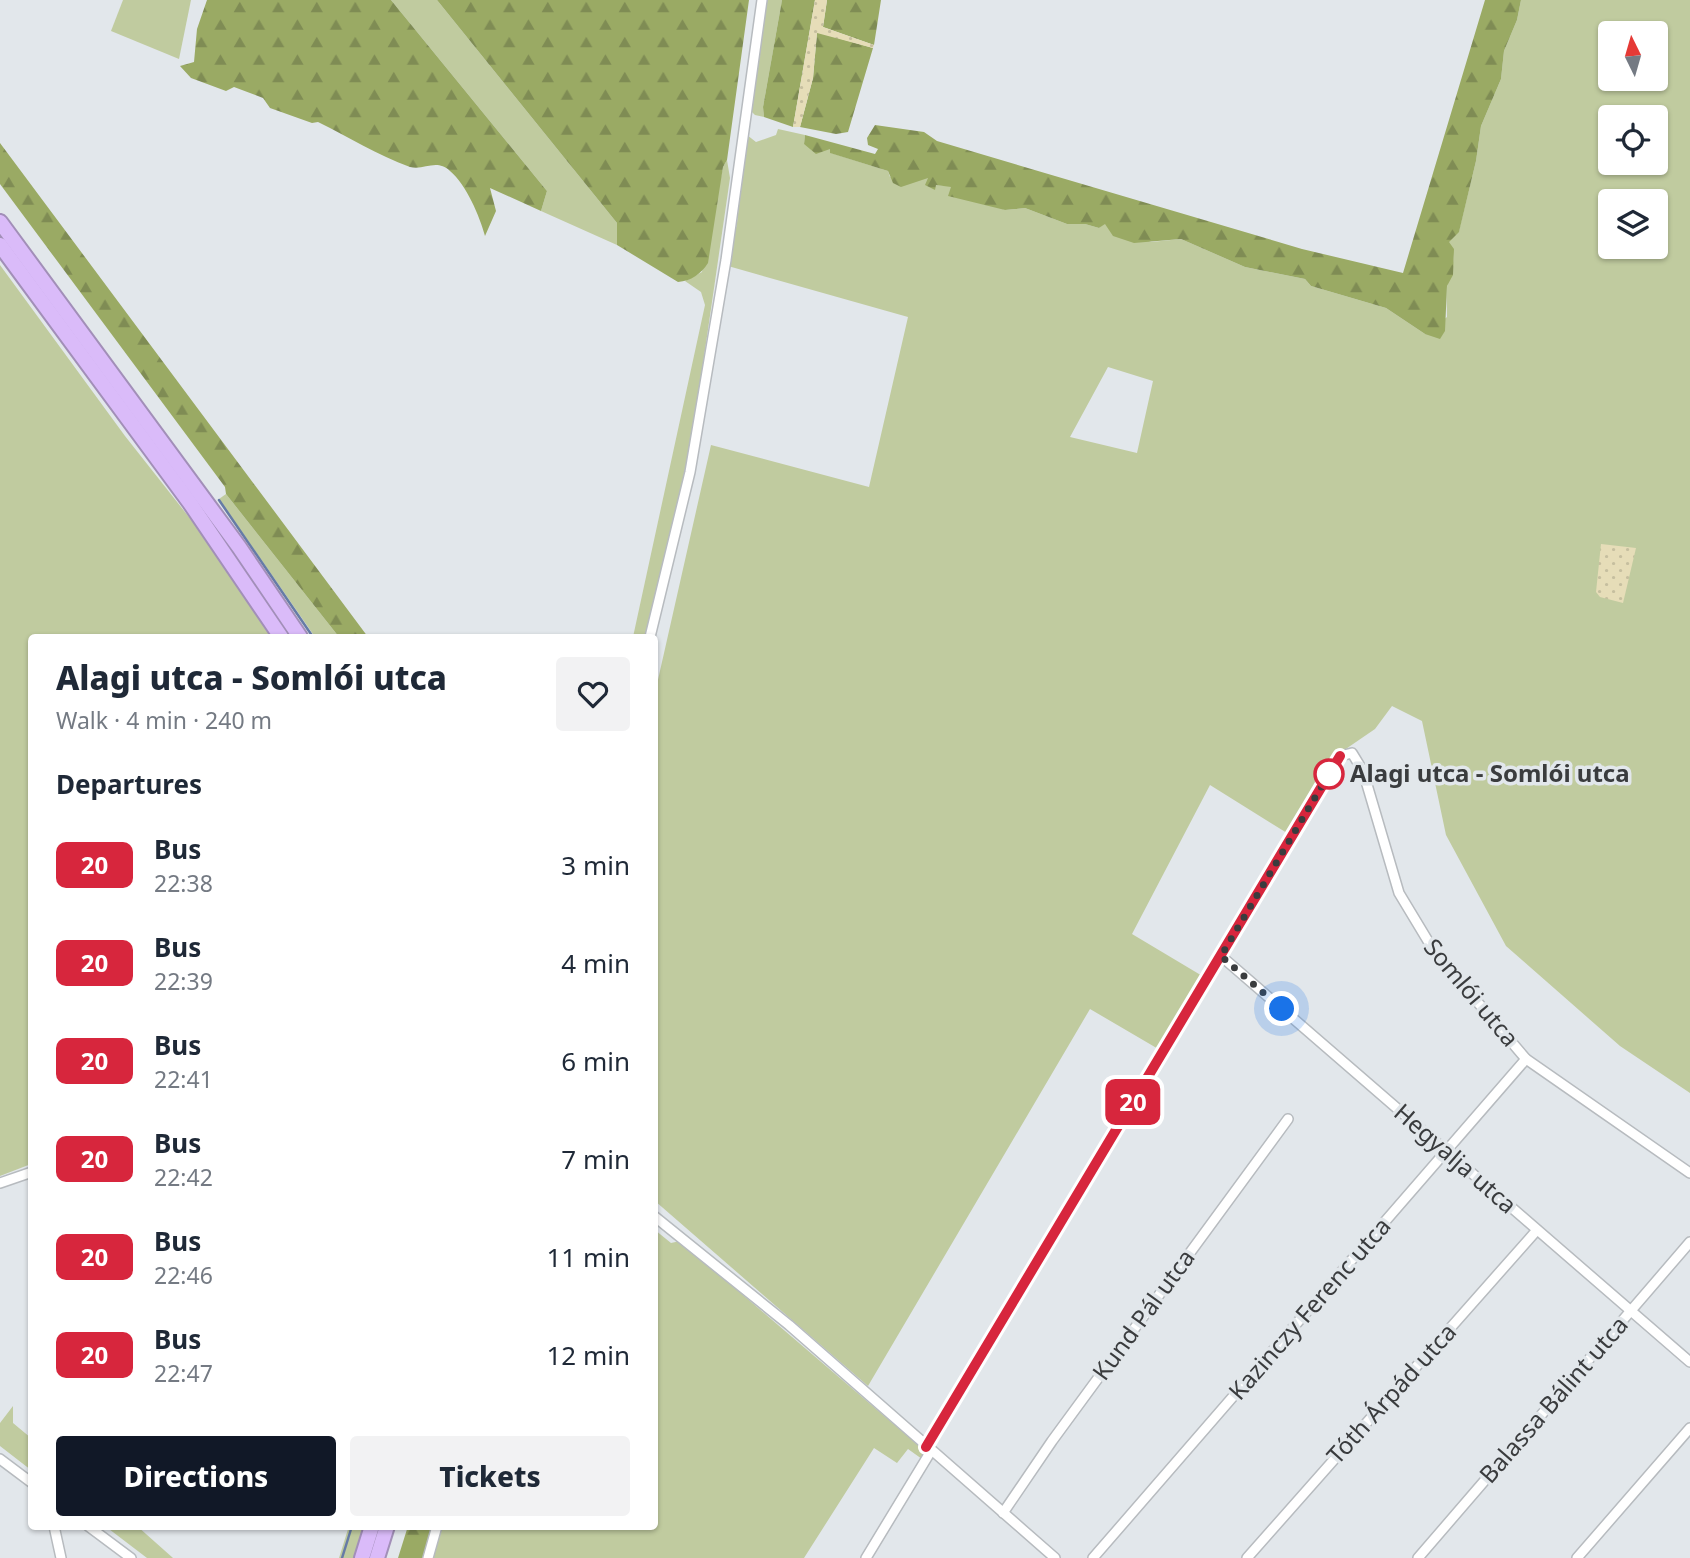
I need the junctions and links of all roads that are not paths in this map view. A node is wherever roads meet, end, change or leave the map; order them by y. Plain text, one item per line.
1 (762, 0) edge
2 (0, 222) edge
3 (0, 245) edge
4 (279, 634) edge
5 (298, 634) edge
6 (651, 634) edge
7 (1221, 956) junction
8 (1526, 1059) junction
9 (1288, 1119) dead end
10 (1446, 1152) junction
11 (28, 1173) edge
12 (1690, 1173) edge
13 (0, 1183) edge
14 (658, 1219) edge
15 (1538, 1230) junction
16 (1690, 1242) edge
17 (1630, 1311) junction
18 (1690, 1362) edge
19 (1690, 1428) edge
20 (928, 1449) junction
21 (0, 1459) edge
22 (28, 1480) edge
23 (1003, 1513) junction
24 (55, 1530) edge
25 (93, 1530) edge
26 (371, 1530) edge
27 (386, 1530) edge
28 (436, 1530) edge
29 (61, 1558) edge
30 (131, 1558) edge
31 (362, 1558) edge
32 (377, 1558) edge
33 (428, 1558) edge
34 (866, 1558) edge
35 (1055, 1558) edge
36 (1093, 1558) edge
37 (1247, 1558) edge
38 (1418, 1558) edge
39 (1577, 1558) edge

1 - 6 street
2 - 5 highway
3 - 4 highway
7 - 8 street, Somlói utca
7 - 10 street, Hegyalja utca
7 - 20 street
8 - 10 street, Kazinczy Ferenc utca
8 - 12 street, Somlói utca
9 - 23 street, Kund Pál utca
10 - 15 street, Hegyalja utca
10 - 36 street, Kazinczy Ferenc utca
11 - 13 street
14 - 20 street
15 - 17 street, Hegyalja utca
15 - 37 street, Tóth Árpád utca
16 - 17 street, Balassa Bálint utca
17 - 18 street, Hegyalja utca
17 - 38 street, Balassa Bálint utca
19 - 39 street
20 - 23 street
20 - 34 street
21 - 22 street
23 - 35 street
24 - 29 street
25 - 30 street
26 - 31 highway
27 - 32 highway
28 - 33 street

